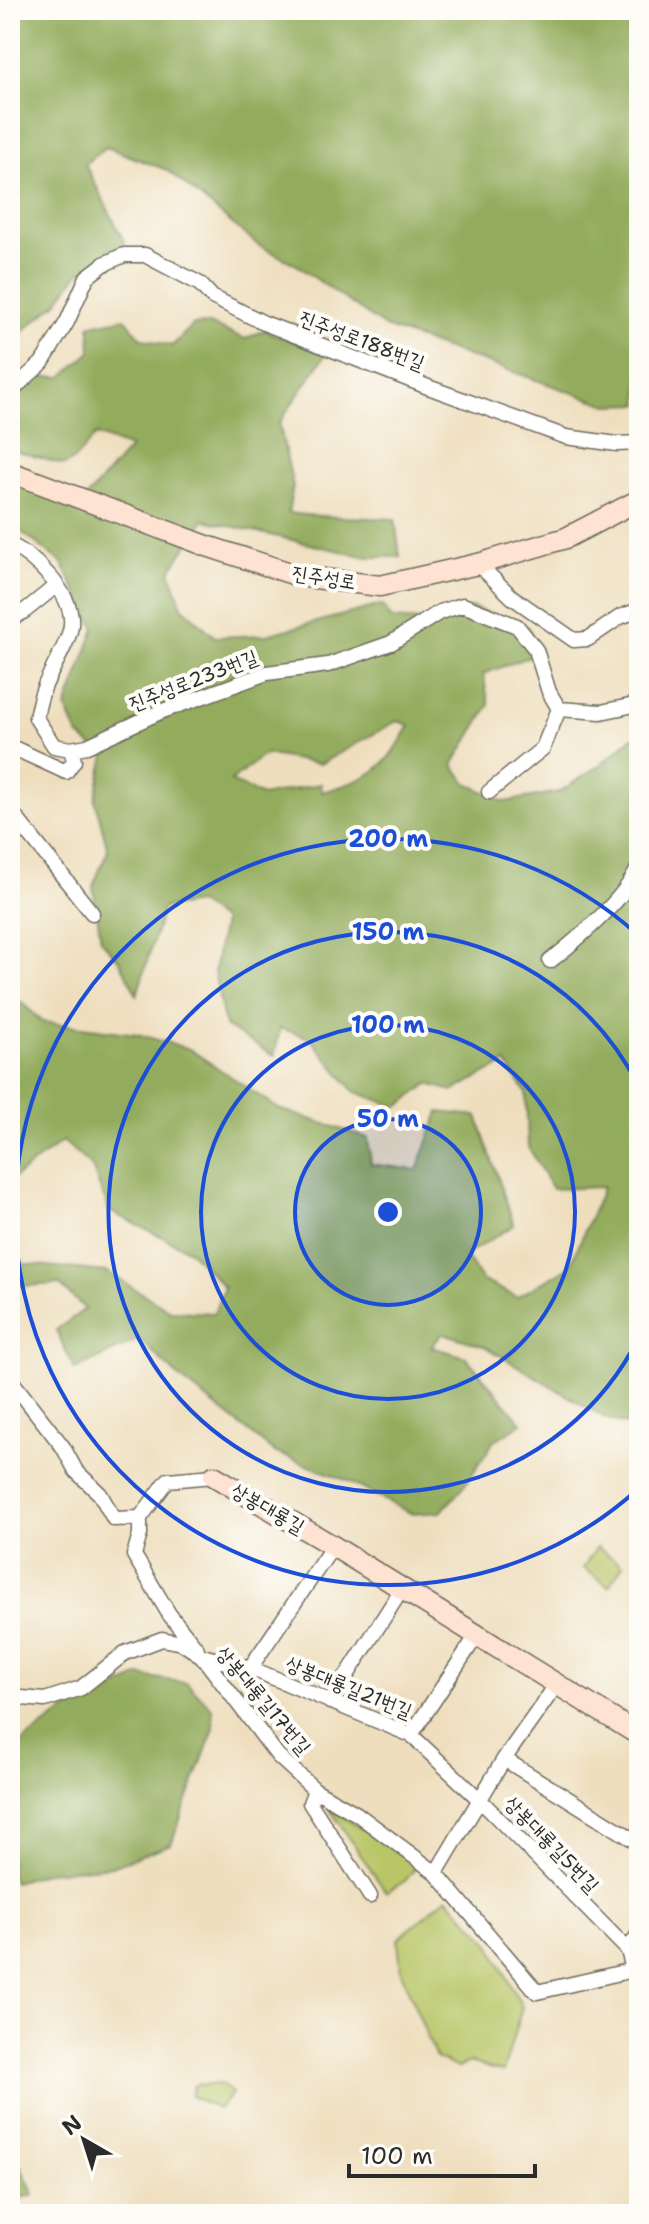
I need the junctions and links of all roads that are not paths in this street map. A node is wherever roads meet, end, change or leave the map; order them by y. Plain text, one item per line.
1 (10, 392) edge
2 (639, 443) edge
3 (10, 472) edge
4 (639, 500) edge
5 (10, 545) edge
6 (478, 564) junction
7 (57, 585) junction
8 (639, 610) edge
9 (10, 620) edge
10 (639, 704) edge
11 (559, 709) junction
12 (10, 749) edge
13 (71, 749) junction
14 (489, 792) dead end
15 (10, 810) edge
16 (639, 866) edge
17 (92, 913) dead end
18 (550, 961) dead end
19 (10, 1379) edge
20 (214, 1476) joint
21 (140, 1518) junction
22 (333, 1546) junction
23 (402, 1589) junction
24 (477, 1635) junction
25 (202, 1656) junction
26 (250, 1668) junction
27 (557, 1684) junction
28 (10, 1697) edge
29 (330, 1702) junction
30 (411, 1735) junction
31 (639, 1735) edge
32 (504, 1759) junction
33 (315, 1790) junction
34 (481, 1801) junction
35 (639, 1843) edge
36 (436, 1873) junction
37 (370, 1896) dead end
38 (639, 1933) edge
39 (628, 1950) junction
40 (636, 1970) edge

1 - 2 street, 진주성로188번길
3 - 6 main road, 진주성로
4 - 6 main road, 진주성로
5 - 7 street
6 - 8 street
7 - 9 street
7 - 13 street
10 - 11 street
11 - 13 street, 진주성로233번길
11 - 14 street
12 - 13 street, 진주성로233번길
15 - 17 street
16 - 18 street
19 - 21 street
20 - 21 street, 상봉대룡길
20 - 22 main road, 상봉대룡길
21 - 25 street, 상봉대룡길
22 - 23 main road, 상봉대룡길
22 - 26 street
23 - 24 main road, 상봉대룡길
23 - 29 street
24 - 27 main road, 상봉대룡길
24 - 30 street, 상봉대룡길21번길
25 - 26 street, 상봉대룡길21번길
25 - 28 street, 상봉대룡길17번길
25 - 33 street, 상봉대룡길17번길
26 - 29 street, 상봉대룡길21번길
27 - 31 main road, 상봉대룡길
27 - 32 street
29 - 30 street, 상봉대룡길21번길
30 - 34 street
32 - 34 street
32 - 35 street, 상봉대룡길5번길
33 - 36 street, 상봉대룡길17번길
33 - 37 street
34 - 36 street
34 - 39 street, 상봉대룡길5번길
36 - 40 street
38 - 39 street
39 - 40 street

